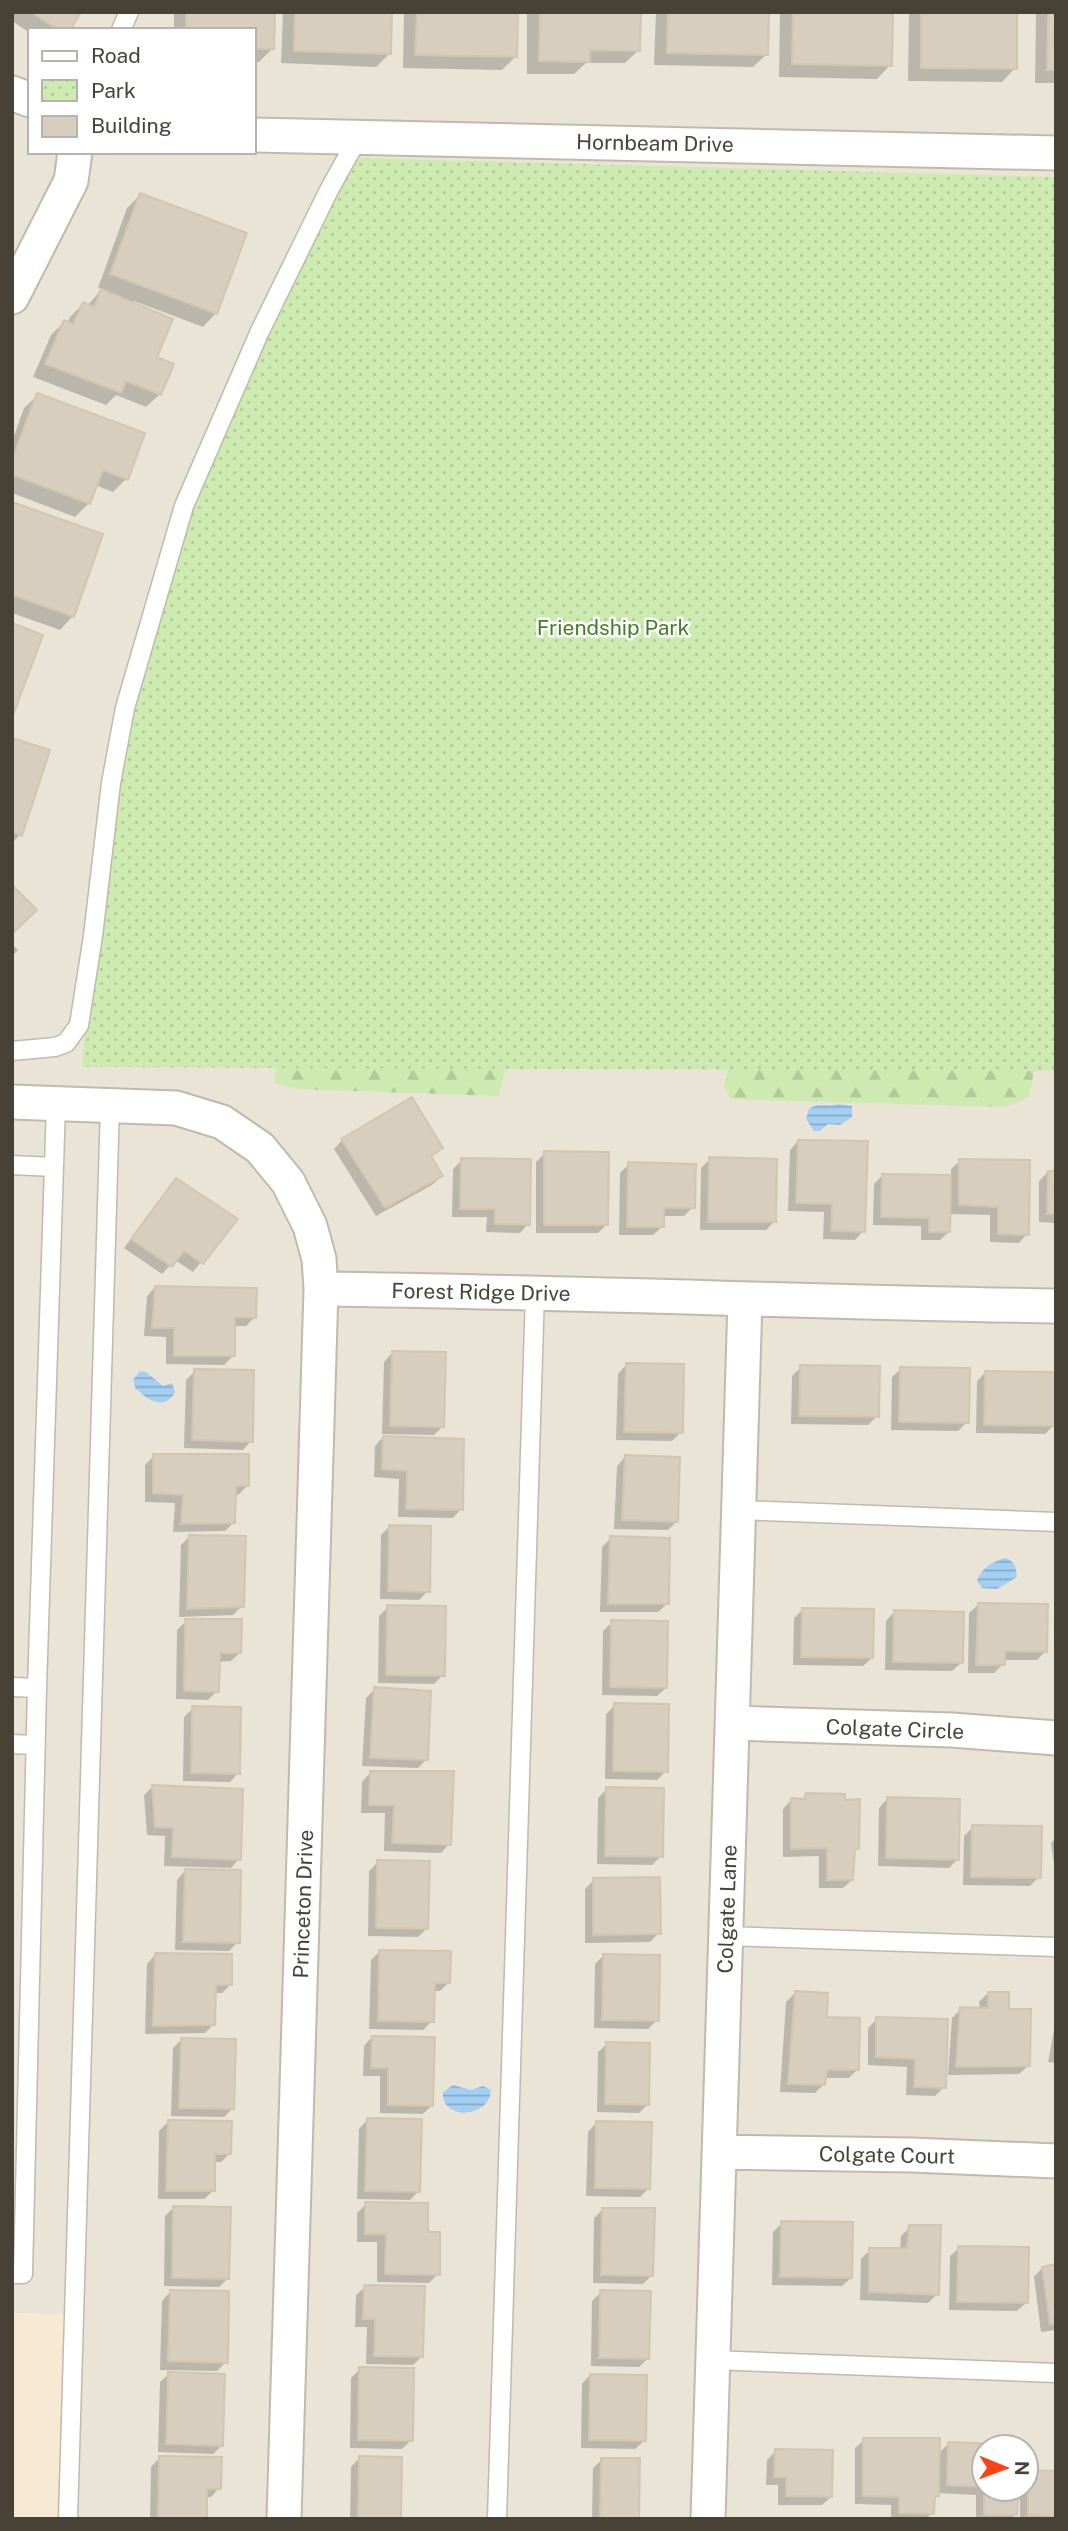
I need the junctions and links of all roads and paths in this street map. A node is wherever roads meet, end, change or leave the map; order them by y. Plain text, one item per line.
1 (130, 12) edge
2 (122, 28) edge
3 (256, 135) edge
4 (359, 136) junction
5 (1056, 153) edge
6 (75, 154) edge
7 (12, 297) edge
8 (12, 1051) edge
9 (12, 1102) edge
10 (56, 1103) junction
11 (110, 1104) junction
12 (12, 1165) edge
13 (54, 1167) junction
14 (321, 1289) junction
15 (535, 1292) junction
16 (745, 1300) junction
17 (1056, 1307) edge
18 (739, 1510) junction
19 (1056, 1522) edge
20 (12, 1687) edge
21 (37, 1688) junction
22 (734, 1723) junction
23 (1056, 1738) edge
24 (12, 1744) edge
25 (37, 1745) junction
26 (725, 1936) junction
27 (1056, 1947) edge
28 (719, 2152) junction
29 (1056, 2161) edge
30 (12, 2274) edge
31 (712, 2360) junction
32 (1056, 2372) edge
33 (68, 2519) edge
34 (284, 2519) edge
35 (497, 2519) edge
36 (708, 2519) edge

1 - 2 lane
3 - 4 street, Hornbeam Drive
4 - 5 street, Hornbeam Drive
4 - 8 lane
6 - 7 street
9 - 10 street
10 - 11 street
10 - 13 lane
11 - 14 street
11 - 33 lane
12 - 13 lane
13 - 21 lane
14 - 15 street, Forest Ridge Drive
14 - 34 street, Princeton Drive
15 - 16 street, Forest Ridge Drive
15 - 35 lane
16 - 17 street, Forest Ridge Drive
16 - 18 street, Colgate Lane
18 - 19 lane
18 - 22 street, Colgate Lane
20 - 21 lane
21 - 25 lane
22 - 23 street, Colgate Circle
22 - 26 street, Colgate Lane
24 - 25 lane
25 - 30 lane
26 - 27 lane
26 - 28 street, Colgate Lane
28 - 29 street, Colgate Court
28 - 31 street, Colgate Lane
31 - 32 lane
31 - 36 street, Colgate Lane

